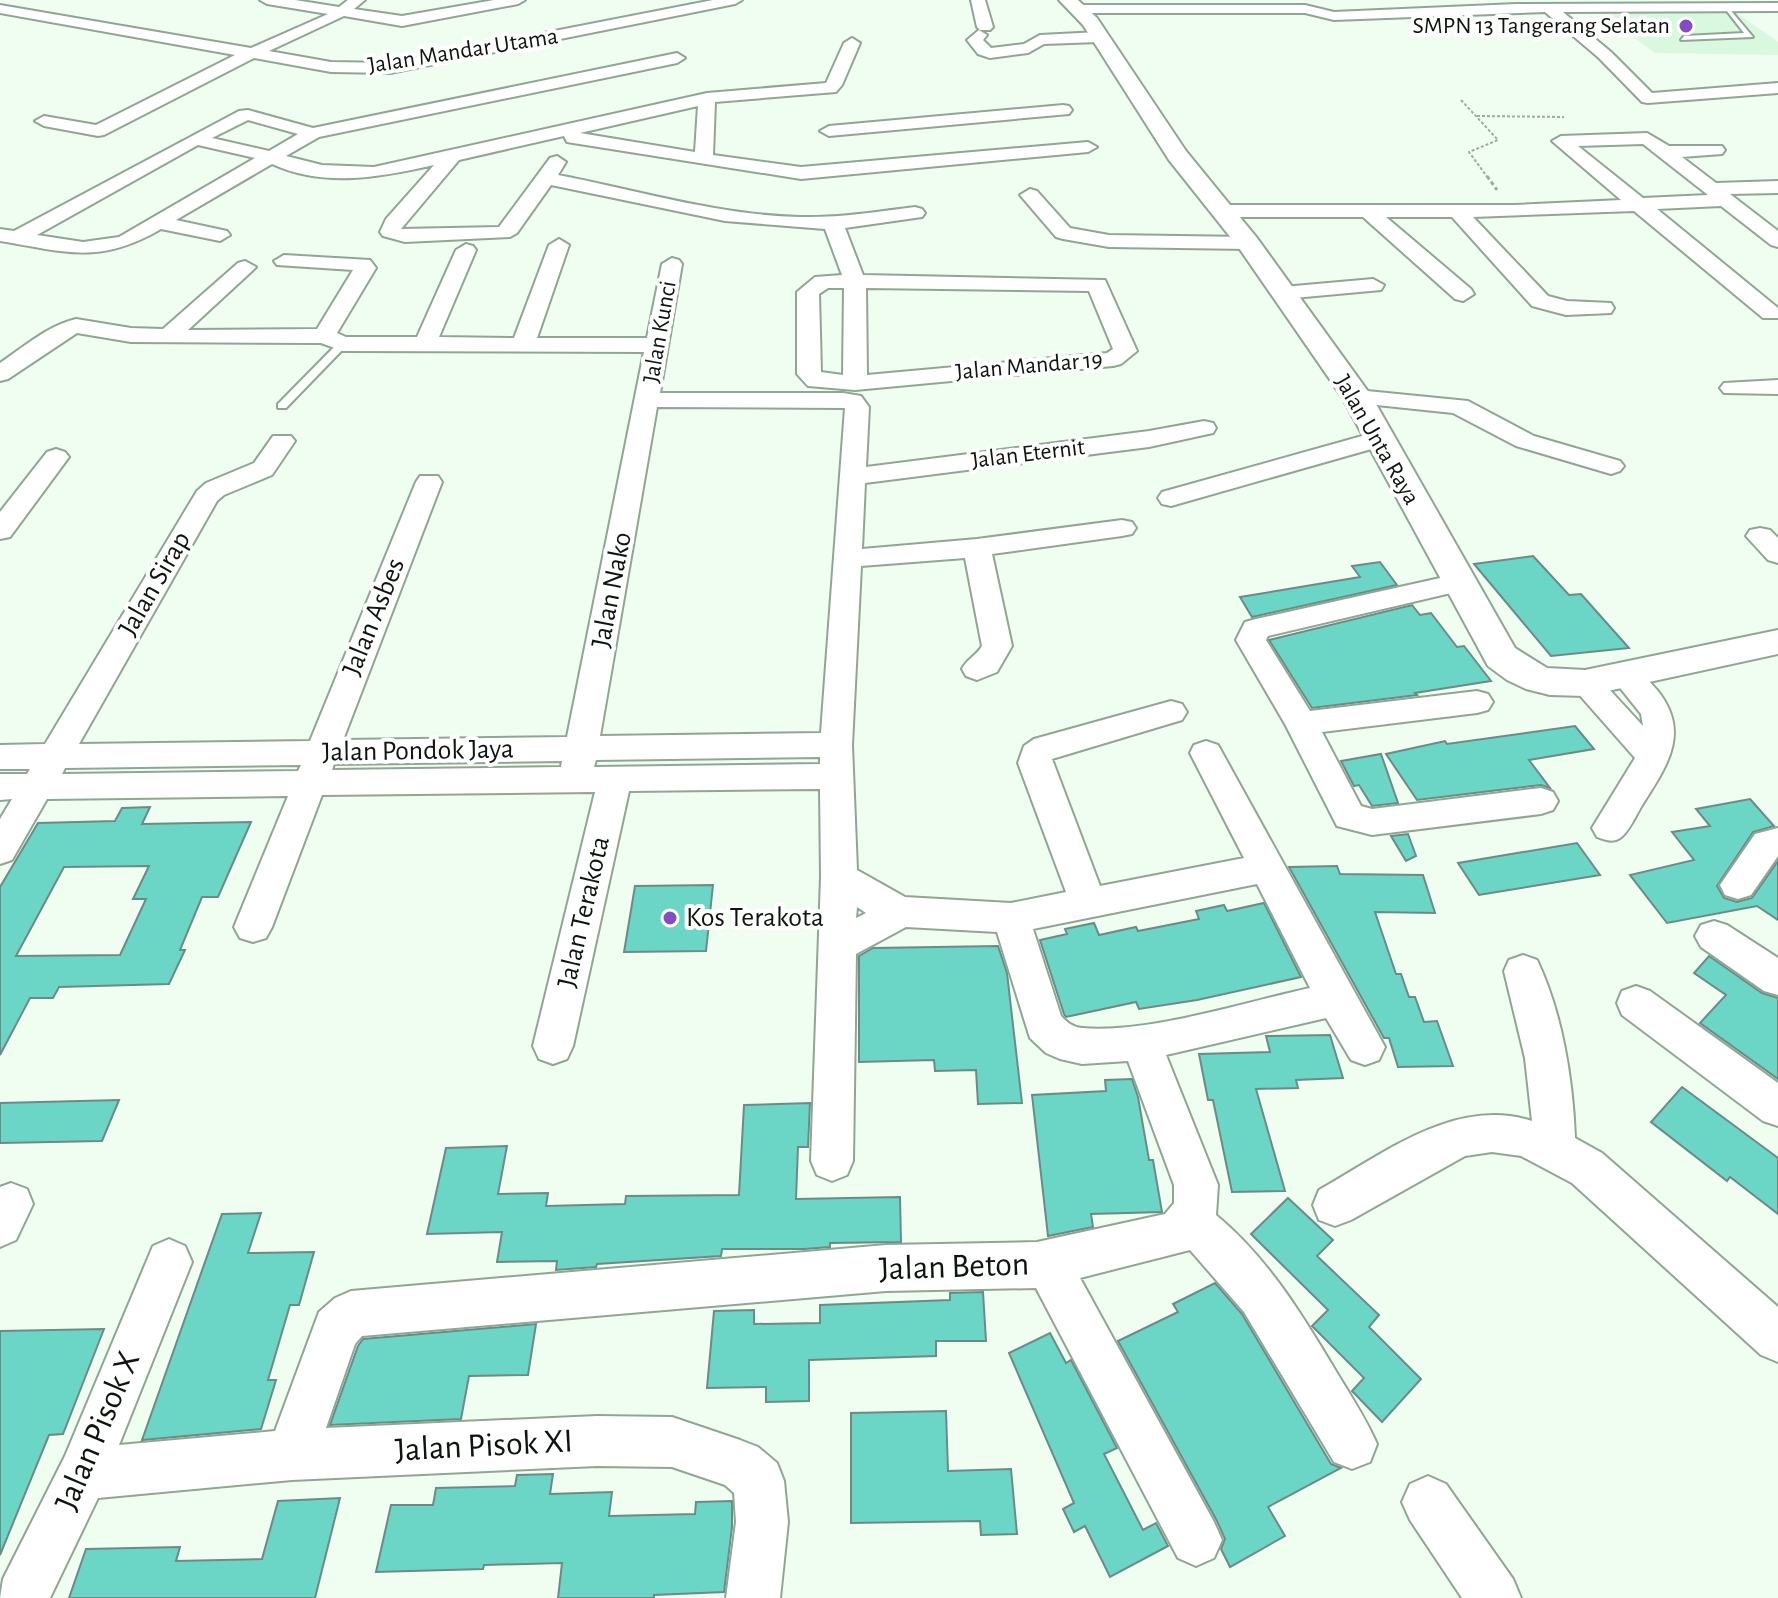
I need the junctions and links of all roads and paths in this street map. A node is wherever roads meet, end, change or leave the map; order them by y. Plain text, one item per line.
1 (267, 0) edge
2 (358, 0) edge
3 (518, 0) edge
4 (642, 0) edge
5 (735, 0) edge
6 (978, 0) edge
7 (1199, 4) edge
8 (1512, 4) edge
9 (1646, 4) edge
10 (1073, 5) edge
11 (1725, 7) junction
12 (1778, 7) edge
13 (1549, 8) junction
14 (0, 9) edge
15 (1461, 10) junction
16 (342, 12) junction
17 (1334, 16) junction
18 (623, 22) junction
19 (1324, 31) dead end
20 (1482, 31) dead end
21 (1099, 37) junction
22 (1684, 38) dead end
23 (852, 43) dead end
24 (254, 52) junction
25 (1778, 88) edge
26 (718, 92) junction
27 (1461, 100) dead end
28 (1063, 110) dead end
29 (1477, 116) junction
30 (1565, 117) dead end
31 (44, 121) dead end
32 (829, 131) dead end
33 (313, 133) junction
34 (571, 134) junction
35 (906, 137) junction
36 (198, 140) junction
37 (1088, 147) dead end
38 (1716, 150) dead end
39 (1665, 152) junction
40 (452, 156) junction
41 (273, 157) junction
42 (704, 159) junction
43 (156, 164) junction
44 (234, 176) junction
45 (546, 178) junction
46 (1778, 187) edge
47 (1500, 193) dead end
48 (1030, 195) dead end
49 (1719, 195) junction
50 (1637, 205) junction
51 (1223, 211) junction
52 (1457, 211) junction
53 (1369, 212) junction
54 (915, 213) dead end
55 (157, 222) junction
56 (833, 223) junction
57 (1773, 232) edge
58 (220, 235) dead end
59 (10, 236) edge
60 (1248, 243) junction
61 (559, 245) dead end
62 (466, 250) dead end
63 (284, 261) dead end
64 (672, 264) dead end
65 (245, 267) dead end
66 (855, 281) junction
67 (1373, 285) dead end
68 (1283, 293) junction
69 (1463, 294) dead end
70 (1603, 308) dead end
71 (1771, 313) dead end
72 (181, 337) junction
73 (333, 340) junction
74 (425, 344) junction
75 (523, 344) junction
76 (659, 345) junction
77 (0, 374) edge
78 (855, 383) junction
79 (1778, 387) edge
80 (1732, 388) dead end
81 (1357, 397) junction
82 (649, 400) junction
83 (282, 406) dead end
84 (1204, 428) dead end
85 (1380, 439) junction
86 (282, 441) dead end
87 (56, 457) dead end
88 (1611, 466) dead end
89 (852, 477) junction
90 (429, 482) dead end
91 (1171, 498) dead end
92 (1122, 528) dead end
93 (0, 531) edge
94 (977, 548) junction
95 (846, 559) junction
96 (1458, 583) junction
97 (1778, 642) edge
98 (977, 669) dead end
99 (1624, 674) junction
100 (1585, 683) junction
101 (1477, 702) dead end
102 (1171, 712) dead end
103 (1301, 723) junction
104 (1206, 753) dead end
105 (55, 756) junction
106 (0, 757) edge
107 (1653, 757) junction
108 (835, 760) junction
109 (578, 764) junction
110 (314, 768) junction
111 (615, 779) junction
112 (0, 787) edge
113 (37, 787) junction
114 (1541, 801) dead end
115 (1609, 828) dead end
116 (1778, 842) edge
117 (0, 850) edge
118 (1265, 868) junction
119 (839, 877) junction
120 (1738, 885) dead end
121 (1088, 903) junction
122 (902, 912) junction
123 (1011, 918) junction
124 (253, 927) dead end
125 (1714, 936) dead end
126 (838, 945) junction
127 (1523, 971) dead end
128 (1778, 979) edge
129 (1336, 999) junction
130 (1636, 1003) dead end
131 (1141, 1043) junction
132 (553, 1046) dead end
133 (1365, 1047) dead end
134 (1778, 1107) edge
135 (1554, 1148) junction
136 (832, 1161) dead end
137 (1335, 1205) dead end
138 (1190, 1221) junction
139 (169, 1262) dead end
140 (1047, 1262) junction
141 (1778, 1338) edge
142 (1352, 1444) dead end
143 (292, 1455) junction
144 (83, 1474) junction
145 (1428, 1502) dead end
146 (1196, 1540) dead end
147 (22, 1598) edge
148 (753, 1598) edge
149 (1494, 1598) edge

1 - 16 street
2 - 16 street
3 - 16 street
4 - 18 street
5 - 18 street, Jalan Mandar Utama
6 - 21 street
7 - 10 street
7 - 17 street
8 - 13 street
8 - 15 street
9 - 11 street
9 - 13 street
10 - 21 street, Jalan Unta Raya
11 - 12 street
11 - 22 lane
13 - 25 street
14 - 24 street, Jalan Mandar Utama
15 - 17 street
15 - 20 street
16 - 24 street
17 - 19 street
18 - 24 street, Jalan Mandar Utama
18 - 33 street
21 - 51 street, Jalan Unta Raya
23 - 26 street
24 - 31 street
26 - 34 street
26 - 42 street
27 - 29 path
28 - 35 street
29 - 30 path
29 - 47 path
32 - 35 street
33 - 36 street
33 - 41 street
34 - 40 street
34 - 42 street
34 - 45 street
35 - 37 street
35 - 42 street
36 - 41 street
36 - 43 street
38 - 39 street
39 - 49 street
39 - 50 street
40 - 41 street
40 - 45 street
41 - 44 street
43 - 44 street
43 - 59 street
44 - 55 street
45 - 56 street
46 - 49 street
48 - 60 street
49 - 50 street
49 - 57 street
50 - 52 street
50 - 71 street
51 - 53 street
51 - 60 street, Jalan Unta Raya
52 - 53 street
52 - 70 street
53 - 69 street
54 - 56 street
55 - 58 street
55 - 59 street
56 - 66 street
60 - 68 street, Jalan Unta Raya
61 - 75 street
62 - 74 street
63 - 73 street
64 - 76 street, Jalan Kunci
65 - 72 street
66 - 78 street
66 - 78 street, Jalan Mandar 19
66 - 78 street, Jalan Mandar 19
67 - 68 street
68 - 81 street, Jalan Unta Raya
72 - 73 street
72 - 77 street
73 - 74 street
73 - 83 lane
74 - 75 street
75 - 76 street
76 - 82 street, Jalan Kunci
79 - 80 street
81 - 85 street, Jalan Unta Raya
81 - 88 street
82 - 89 street
82 - 109 street, Jalan Nako
84 - 89 street, Jalan Eternit
85 - 91 street
85 - 96 street, Jalan Unta Raya
86 - 105 street, Jalan Sirap
87 - 93 street
89 - 95 street
90 - 110 street, Jalan Asbes
92 - 94 street
94 - 95 street
94 - 98 street
95 - 108 street
96 - 100 street, Jalan Unta Raya
96 - 103 street
97 - 99 street, Jalan Unta Raya
99 - 100 street, Jalan Unta Raya
99 - 107 street
100 - 107 street
101 - 103 street
102 - 121 street
103 - 114 street
104 - 118 street
105 - 106 street, Jalan Pondok Jaya
105 - 110 street, Jalan Pondok Jaya
105 - 113 street, Jalan Sirap
107 - 115 street
108 - 109 street, Jalan Pondok Jaya
108 - 111 street, Jalan Pondok Jaya
108 - 119 street
109 - 110 street, Jalan Pondok Jaya
109 - 111 street, Jalan Pondok Jaya
110 - 113 street, Jalan Pondok Jaya
110 - 124 street, Jalan Asbes
111 - 132 street, Jalan Terakota
112 - 113 street, Jalan Pondok Jaya
113 - 117 street, Jalan Sirap
116 - 120 street
118 - 121 street
118 - 129 street
119 - 122 street
119 - 126 street
121 - 123 street
122 - 123 street
122 - 126 street
123 - 131 street
125 - 128 street
126 - 136 street
127 - 135 street
129 - 131 street
129 - 133 street
130 - 134 street
131 - 138 street
135 - 137 street
135 - 141 street
138 - 140 street, Jalan Beton
138 - 142 street
139 - 144 street, Jalan Pisok X
140 - 143 street, Jalan Beton
140 - 146 street
143 - 144 street, Jalan Pisok XI
143 - 148 street, Jalan Pisok XI
144 - 147 street, Jalan Pisok X
145 - 149 street

